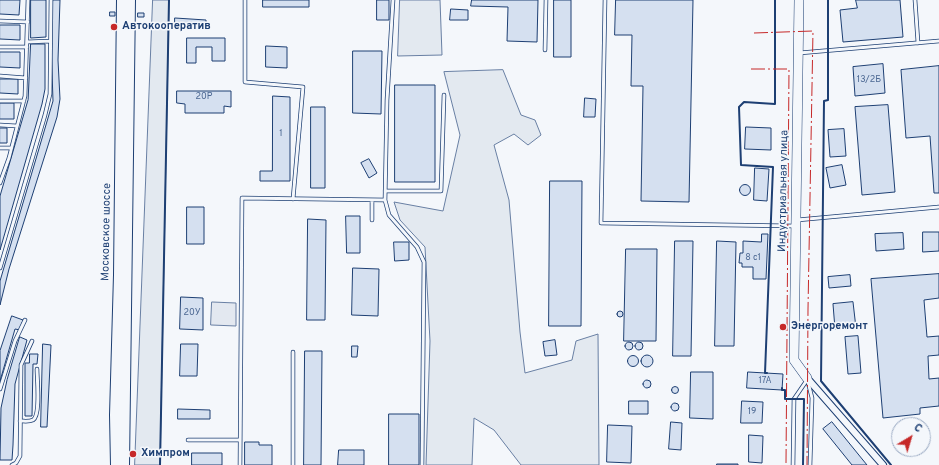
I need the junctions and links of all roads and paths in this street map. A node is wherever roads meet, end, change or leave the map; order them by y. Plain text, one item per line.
1 (28, 0) edge
2 (51, 0) edge
3 (122, 0) edge
4 (130, 0) edge
5 (246, 0) edge
6 (393, 0) edge
7 (546, 0) edge
8 (605, 0) edge
9 (799, 0) edge
10 (914, 0) edge
11 (0, 21) edge
12 (28, 22) junction
13 (939, 41) edge
14 (27, 42) junction
15 (50, 42) junction
16 (918, 43) junction
17 (0, 46) edge
18 (27, 47) junction
19 (546, 50) dead end
20 (798, 53) junction
21 (0, 76) edge
22 (26, 78) junction
23 (444, 95) dead end
24 (0, 101) edge
25 (24, 102) junction
26 (0, 125) edge
27 (17, 126) junction
28 (0, 148) edge
29 (11, 148) junction
30 (1, 174) edge
31 (0, 183) edge
32 (385, 191) junction
33 (293, 199) junction
34 (372, 200) junction
35 (385, 200) junction
36 (939, 208) edge
37 (372, 220) dead end
38 (796, 223) junction
39 (0, 268) edge
40 (25, 320) dead end
41 (32, 341) dead end
42 (293, 352) dead end
43 (37, 369) dead end
44 (808, 378) junction
45 (0, 389) edge
46 (20, 421) junction
47 (188, 440) dead end
48 (240, 440) junction
49 (12, 465) edge
50 (116, 465) edge
51 (124, 465) edge
52 (240, 465) edge
53 (293, 465) edge
54 (422, 465) edge
55 (793, 465) edge
56 (810, 465) edge
57 (883, 465) edge

1 - 12 lane
2 - 15 lane
3 - 50 main road, Московское шоссе
4 - 51 main road, Московское шоссе
5 - 33 lane
6 - 32 lane
7 - 19 lane
8 - 38 lane
9 - 20 street, Индустриальная улица
10 - 16 lane
11 - 12 lane
12 - 14 lane
13 - 16 lane
14 - 15 lane
14 - 18 lane
15 - 39 lane
16 - 20 lane
17 - 18 lane
18 - 22 lane
20 - 38 street, Индустриальная улица
21 - 22 lane
22 - 25 lane
23 - 32 lane
24 - 25 lane
25 - 27 lane
26 - 27 lane
27 - 29 lane
28 - 29 lane
29 - 30 lane
30 - 31 lane
32 - 35 lane
33 - 34 lane
33 - 48 lane
34 - 35 lane
34 - 37 lane
35 - 54 lane
36 - 38 lane
38 - 44 street, Индустриальная улица
40 - 45 lane
41 - 46 lane
42 - 53 lane
43 - 46 lane
44 - 55 lane
44 - 56 lane
44 - 57 street
46 - 49 lane
47 - 48 lane
48 - 52 lane

